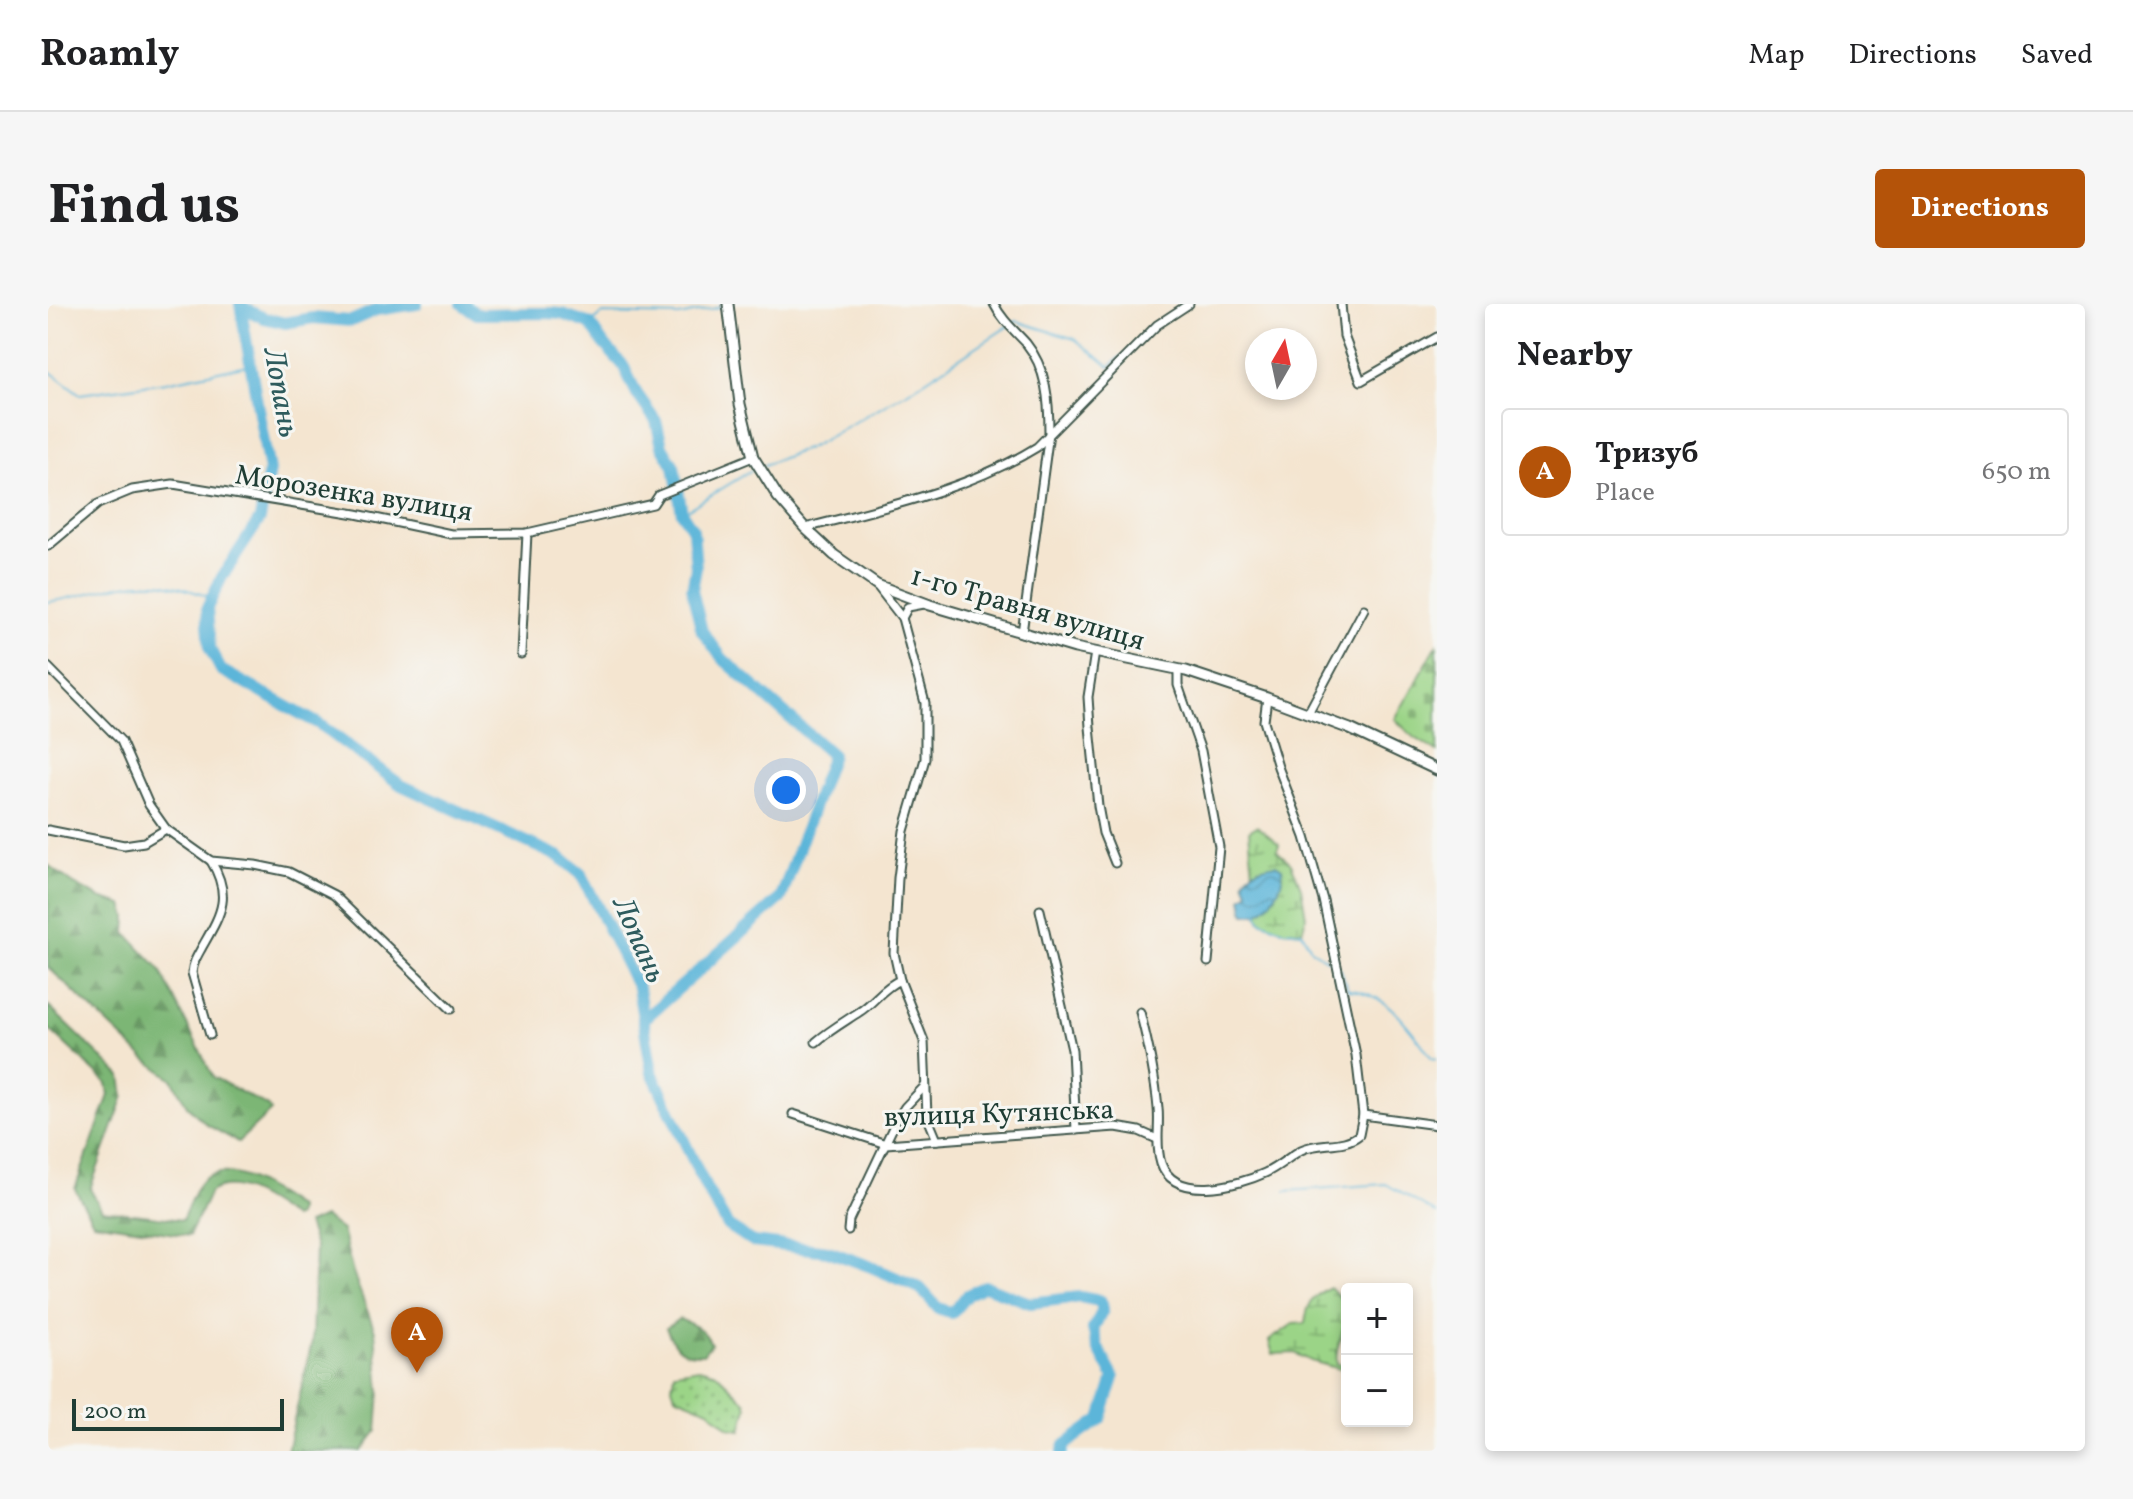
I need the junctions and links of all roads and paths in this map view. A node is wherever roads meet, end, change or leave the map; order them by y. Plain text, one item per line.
1 (728, 304) edge
2 (994, 304) edge
3 (1189, 304) edge
4 (1341, 304) edge
5 (1437, 337) edge
6 (1049, 433) junction
7 (753, 457) junction
8 (805, 528) junction
9 (527, 533) junction
10 (48, 546) edge
11 (877, 585) junction
12 (925, 603) junction
13 (1364, 609) dead end
14 (902, 618) junction
15 (1022, 633) junction
16 (1095, 652) junction
17 (521, 654) dead end
18 (48, 667) edge
19 (1178, 670) junction
20 (1267, 698) junction
21 (1308, 713) junction
22 (1437, 770) edge
23 (166, 829) junction
24 (48, 830) edge
25 (211, 861) junction
26 (1115, 863) dead end
27 (1040, 910) dead end
28 (1208, 962) dead end
29 (900, 980) junction
30 (451, 1009) dead end
31 (1140, 1012) dead end
32 (210, 1035) dead end
33 (816, 1042) dead end
34 (926, 1086) junction
35 (793, 1114) dead end
36 (1363, 1115) junction
37 (1437, 1125) edge
38 (1076, 1130) junction
39 (1157, 1139) junction
40 (937, 1140) junction
41 (886, 1144) junction
42 (848, 1230) dead end

1 - 7 street, 1-го Травня вулиця
2 - 6 street
3 - 6 street
4 - 5 street
6 - 8 street
6 - 15 street
7 - 8 street, 1-го Травня вулиця
7 - 9 street, Морозенка вулиця
8 - 11 street, 1-го Травня вулиця
9 - 10 street, Морозенка вулиця
9 - 17 street
11 - 12 street, 1-го Травня вулиця
11 - 14 street
12 - 14 street
12 - 15 street, 1-го Травня вулиця
13 - 21 street
14 - 29 street
15 - 16 street, 1-го Травня вулиця
16 - 19 street, 1-го Травня вулиця
16 - 26 street
18 - 23 street
19 - 20 street, 1-го Травня вулиця
19 - 28 street
20 - 21 street, 1-го Травня вулиця
20 - 36 street
21 - 22 street, 1-го Травня вулиця
23 - 24 street
23 - 25 street
25 - 30 street
25 - 32 street
27 - 38 street
29 - 33 street
29 - 34 street
31 - 39 street
34 - 40 street
34 - 41 street
35 - 41 street, вулиця Кутянська
36 - 37 street
36 - 39 street
38 - 39 street, вулиця Кутянська
38 - 40 street, вулиця Кутянська
40 - 41 street, вулиця Кутянська
41 - 42 street

